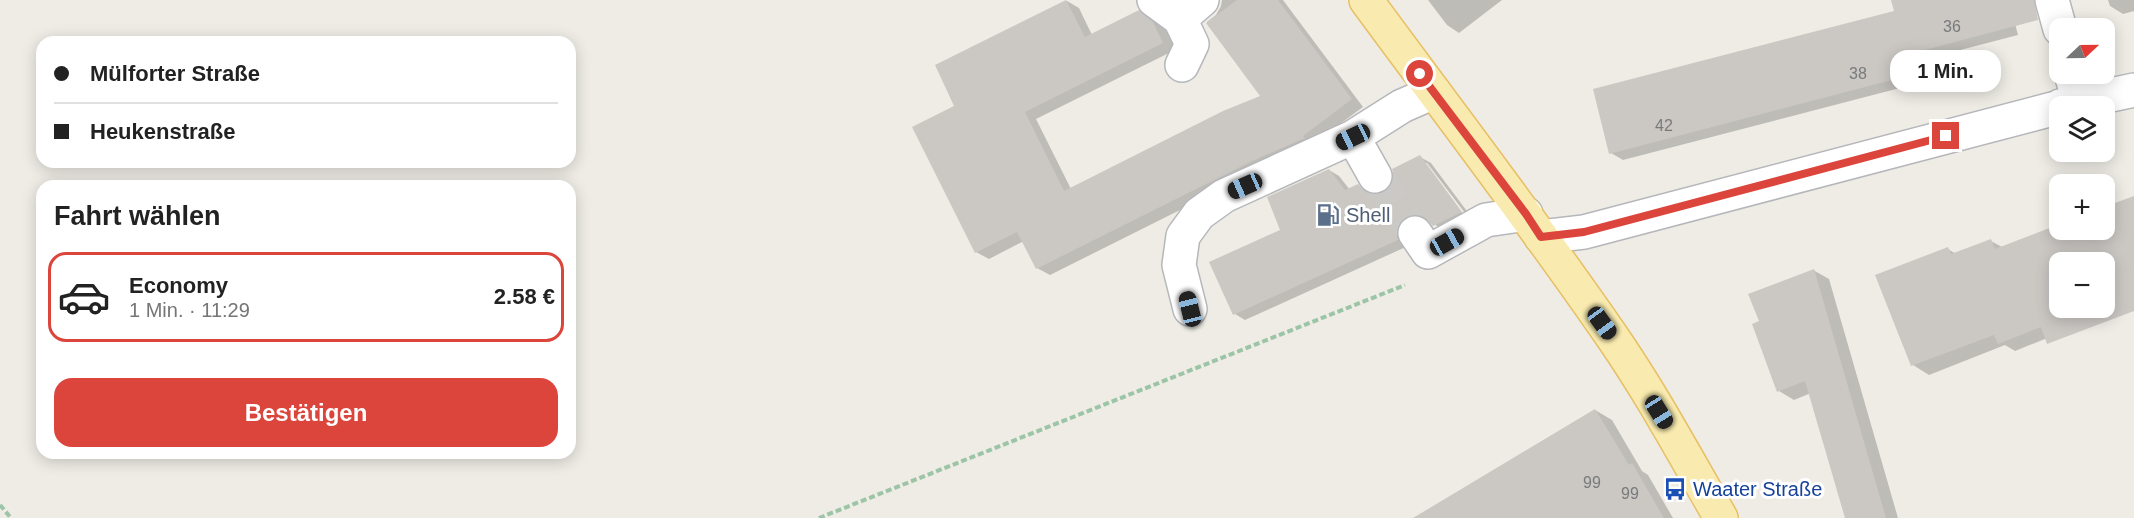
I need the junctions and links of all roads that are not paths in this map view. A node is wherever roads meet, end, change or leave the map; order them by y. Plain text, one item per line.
1 (1366, 0) edge
2 (2052, 0) edge
3 (1179, 6) edge
4 (2057, 18) edge
5 (1182, 65) dead end
6 (2134, 90) edge
7 (1434, 92) junction
8 (2077, 96) edge
9 (2049, 102) edge
10 (1353, 137) junction
11 (1376, 176) tunnel mouth
12 (1534, 226) junction
13 (1414, 233) tunnel mouth
14 (1190, 309) dead end
15 (1721, 518) edge

1 - 7 main road
2 - 4 street
3 - 5 street
6 - 8 street
7 - 10 street
7 - 12 main road
9 - 12 street
10 - 11 street
10 - 14 street
12 - 13 street
12 - 15 main road

